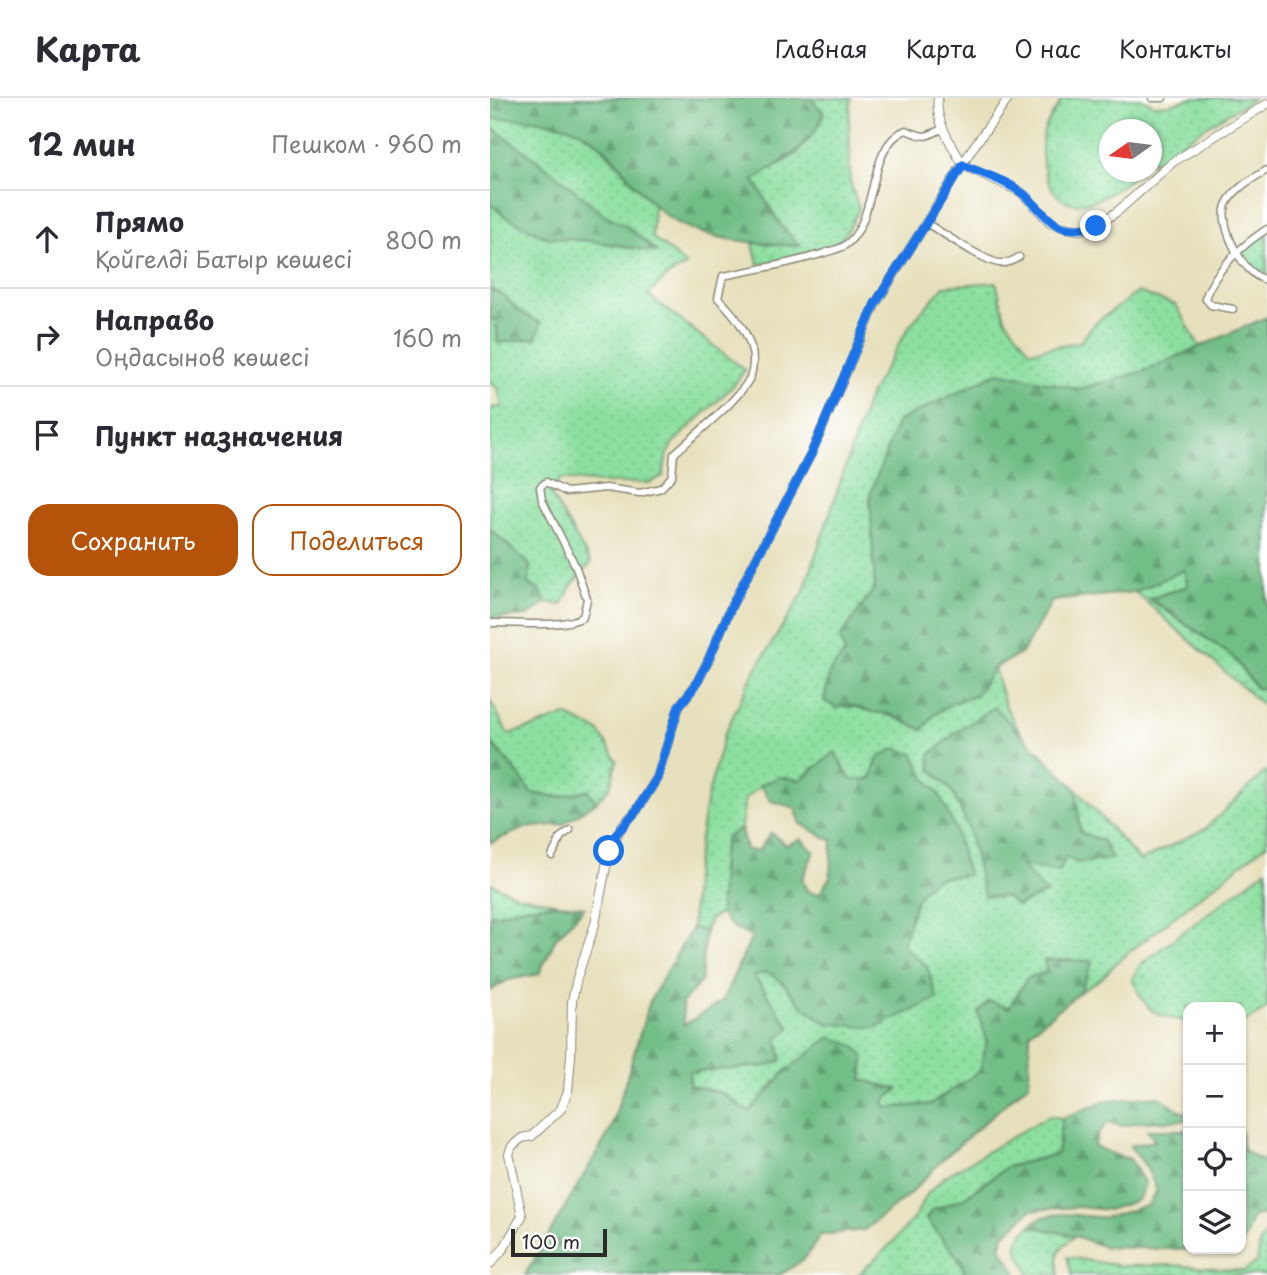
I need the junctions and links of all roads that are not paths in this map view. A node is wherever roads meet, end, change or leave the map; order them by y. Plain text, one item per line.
1 (937, 98) edge
2 (1009, 98) edge
3 (1152, 98) edge
4 (1163, 98) edge
5 (1267, 104) edge
6 (943, 128) junction
7 (963, 165) junction
8 (1267, 170) edge
9 (926, 223) junction
10 (1267, 229) edge
11 (1237, 252) junction
12 (1019, 257) dead end
13 (1267, 281) edge
14 (1233, 309) dead end
15 (490, 623) edge
16 (570, 831) dead end
17 (552, 856) dead end
18 (490, 1264) edge

1 - 6 street
2 - 7 street
3 - 4 street
5 - 7 street
6 - 7 street
6 - 15 street
7 - 9 street
8 - 11 street
9 - 12 street
9 - 18 street
10 - 11 street
11 - 13 street
11 - 14 street
16 - 17 street

